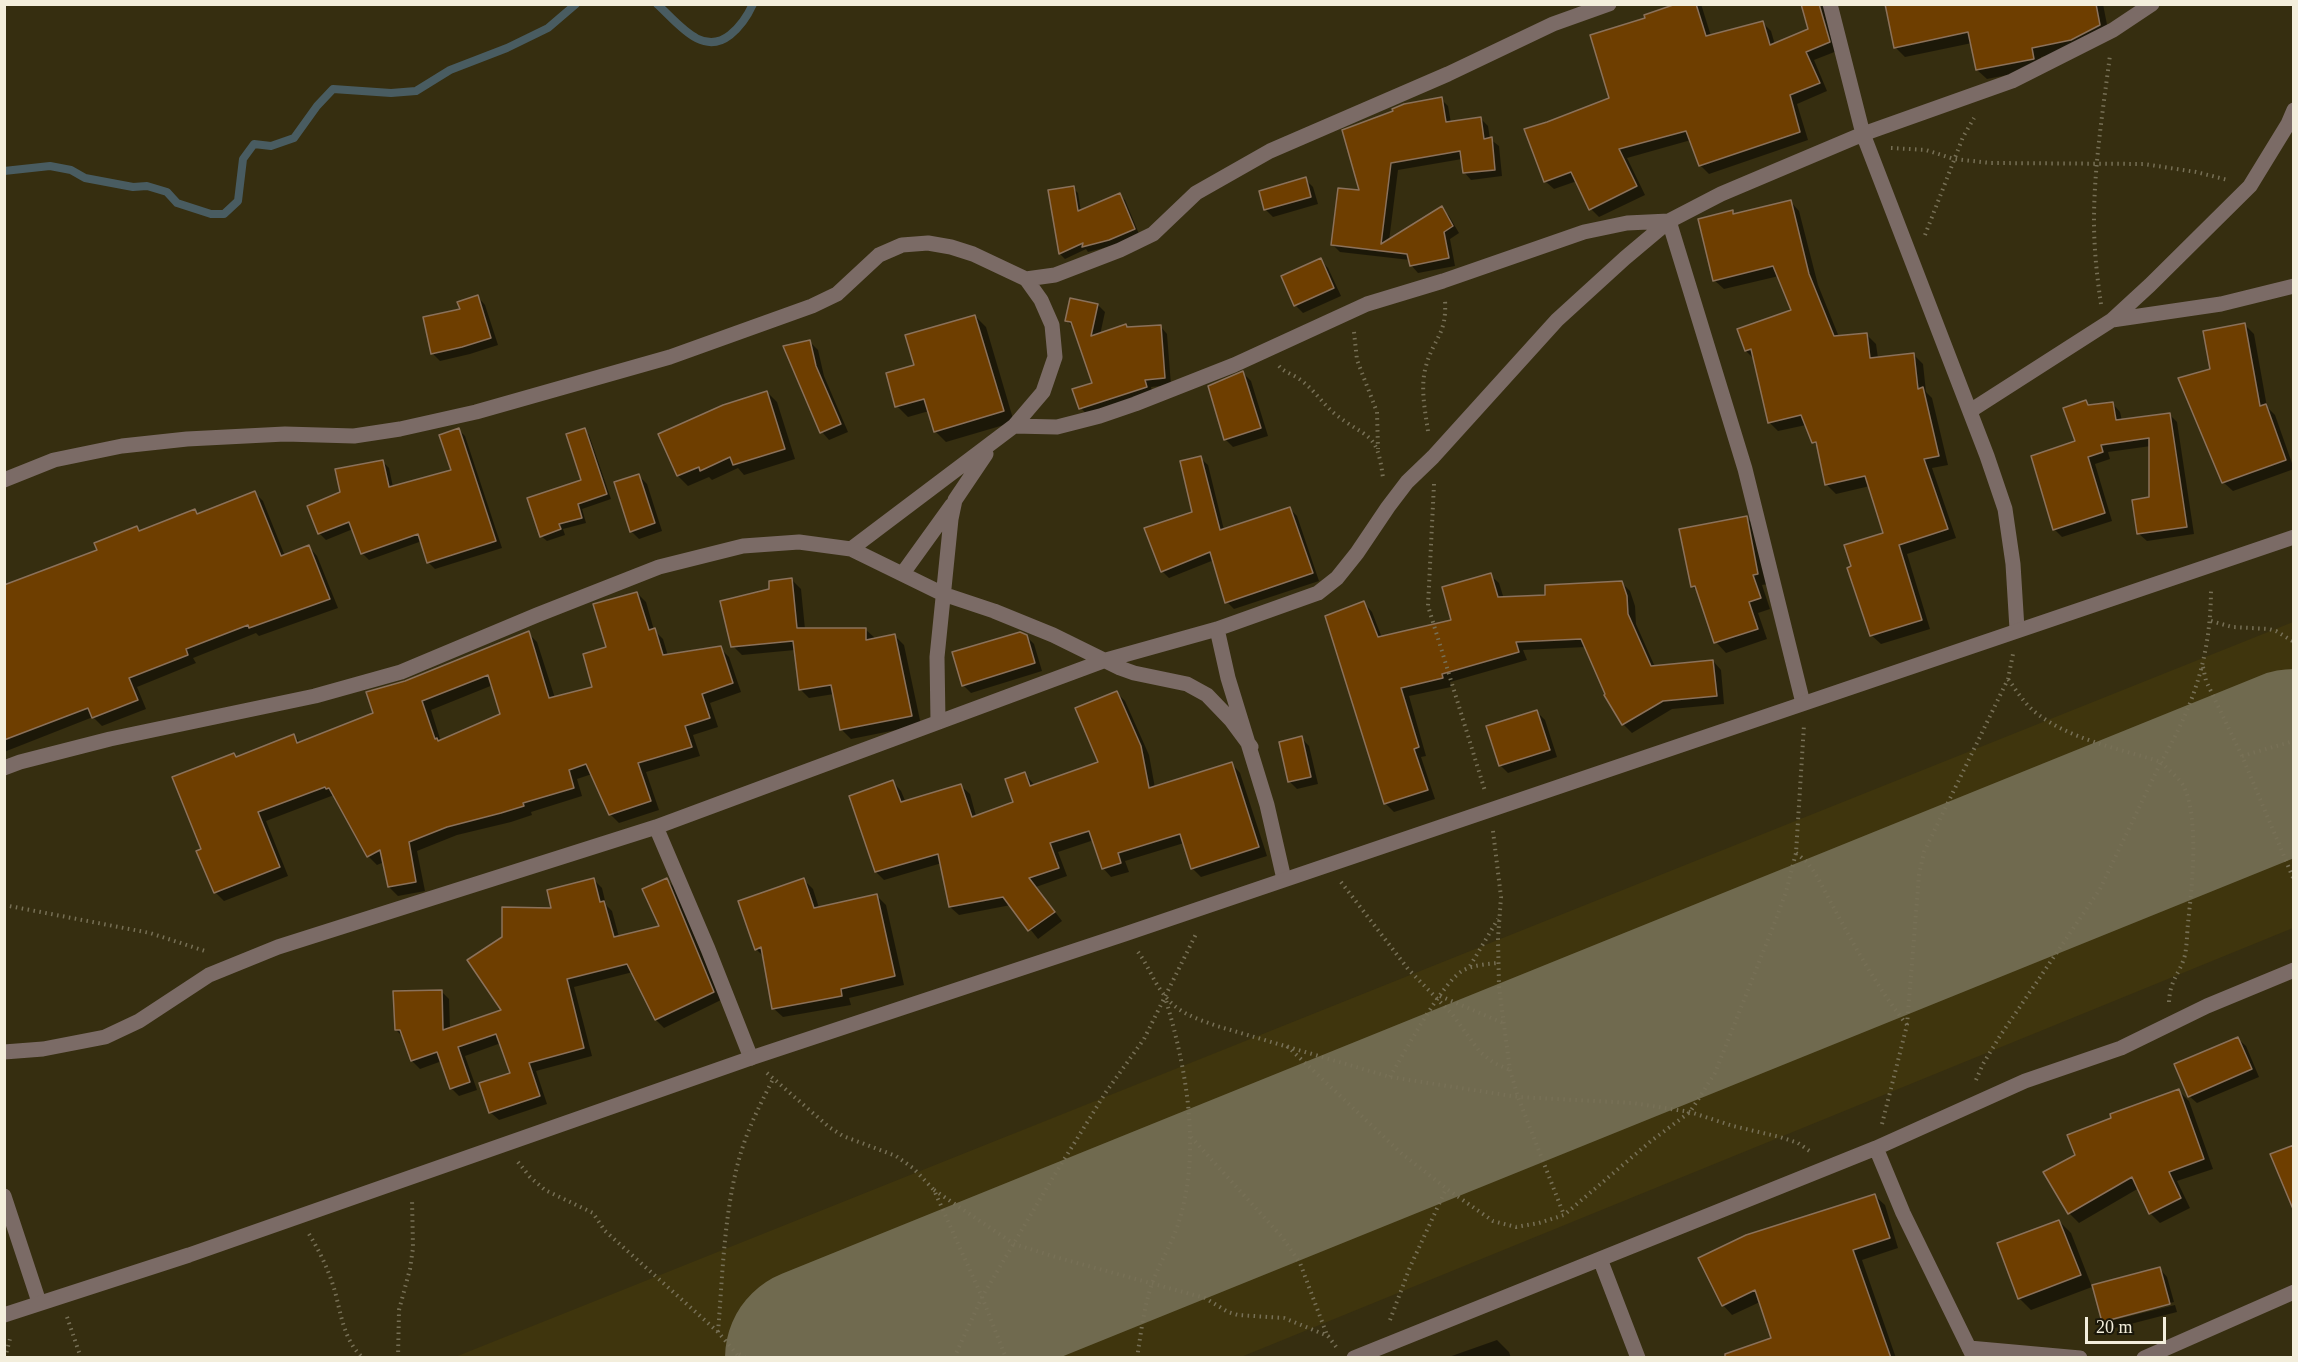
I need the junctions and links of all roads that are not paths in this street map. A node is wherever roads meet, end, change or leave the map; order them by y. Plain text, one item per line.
1 (1609, 4) edge
2 (1830, 4) edge
3 (2152, 4) edge
4 (2294, 110) edge
5 (1863, 134) junction
6 (1669, 221) junction
7 (1026, 279) junction
8 (2294, 286) edge
9 (2108, 323) junction
10 (1970, 411) junction
11 (1014, 426) junction
12 (996, 439) junction
13 (4, 480) edge
14 (955, 500) junction
15 (2294, 537) edge
16 (851, 549) junction
17 (903, 573) junction
18 (943, 594) junction
19 (1217, 629) junction
20 (2017, 629) junction
21 (1106, 660) junction
22 (1803, 703) junction
23 (938, 721) junction
24 (1251, 747) junction
25 (4, 768) edge
26 (656, 827) junction
27 (1284, 879) junction
28 (2294, 970) edge
29 (4, 1052) edge
30 (751, 1058) junction
31 (1876, 1148) junction
32 (4, 1196) edge
33 (1600, 1259) junction
34 (2294, 1292) edge
35 (39, 1302) junction
36 (4, 1315) edge
37 (1972, 1353) edge
38 (1634, 1356) edge
39 (1354, 1358) edge
40 (2080, 1358) edge
41 (2144, 1358) edge

1 - 7 street
2 - 5 street
3 - 5 street
4 - 9 street
5 - 6 street
5 - 10 street
6 - 11 street
6 - 19 street
6 - 22 street
7 - 11 street
7 - 13 street
8 - 9 street
9 - 10 street
10 - 20 street
11 - 12 street
12 - 14 street
12 - 16 street
14 - 17 street
14 - 18 street
15 - 20 street
16 - 17 street
16 - 25 street
17 - 18 street
18 - 21 street
18 - 23 street
19 - 21 street
19 - 24 street
20 - 22 street
21 - 23 street
21 - 24 street
22 - 27 street
23 - 26 street
24 - 27 street
26 - 29 street
26 - 30 street
27 - 30 street
28 - 31 street
30 - 35 street
31 - 33 street
31 - 37 street
32 - 35 street
33 - 38 street
33 - 39 street
34 - 41 street
35 - 36 street
37 - 40 street

